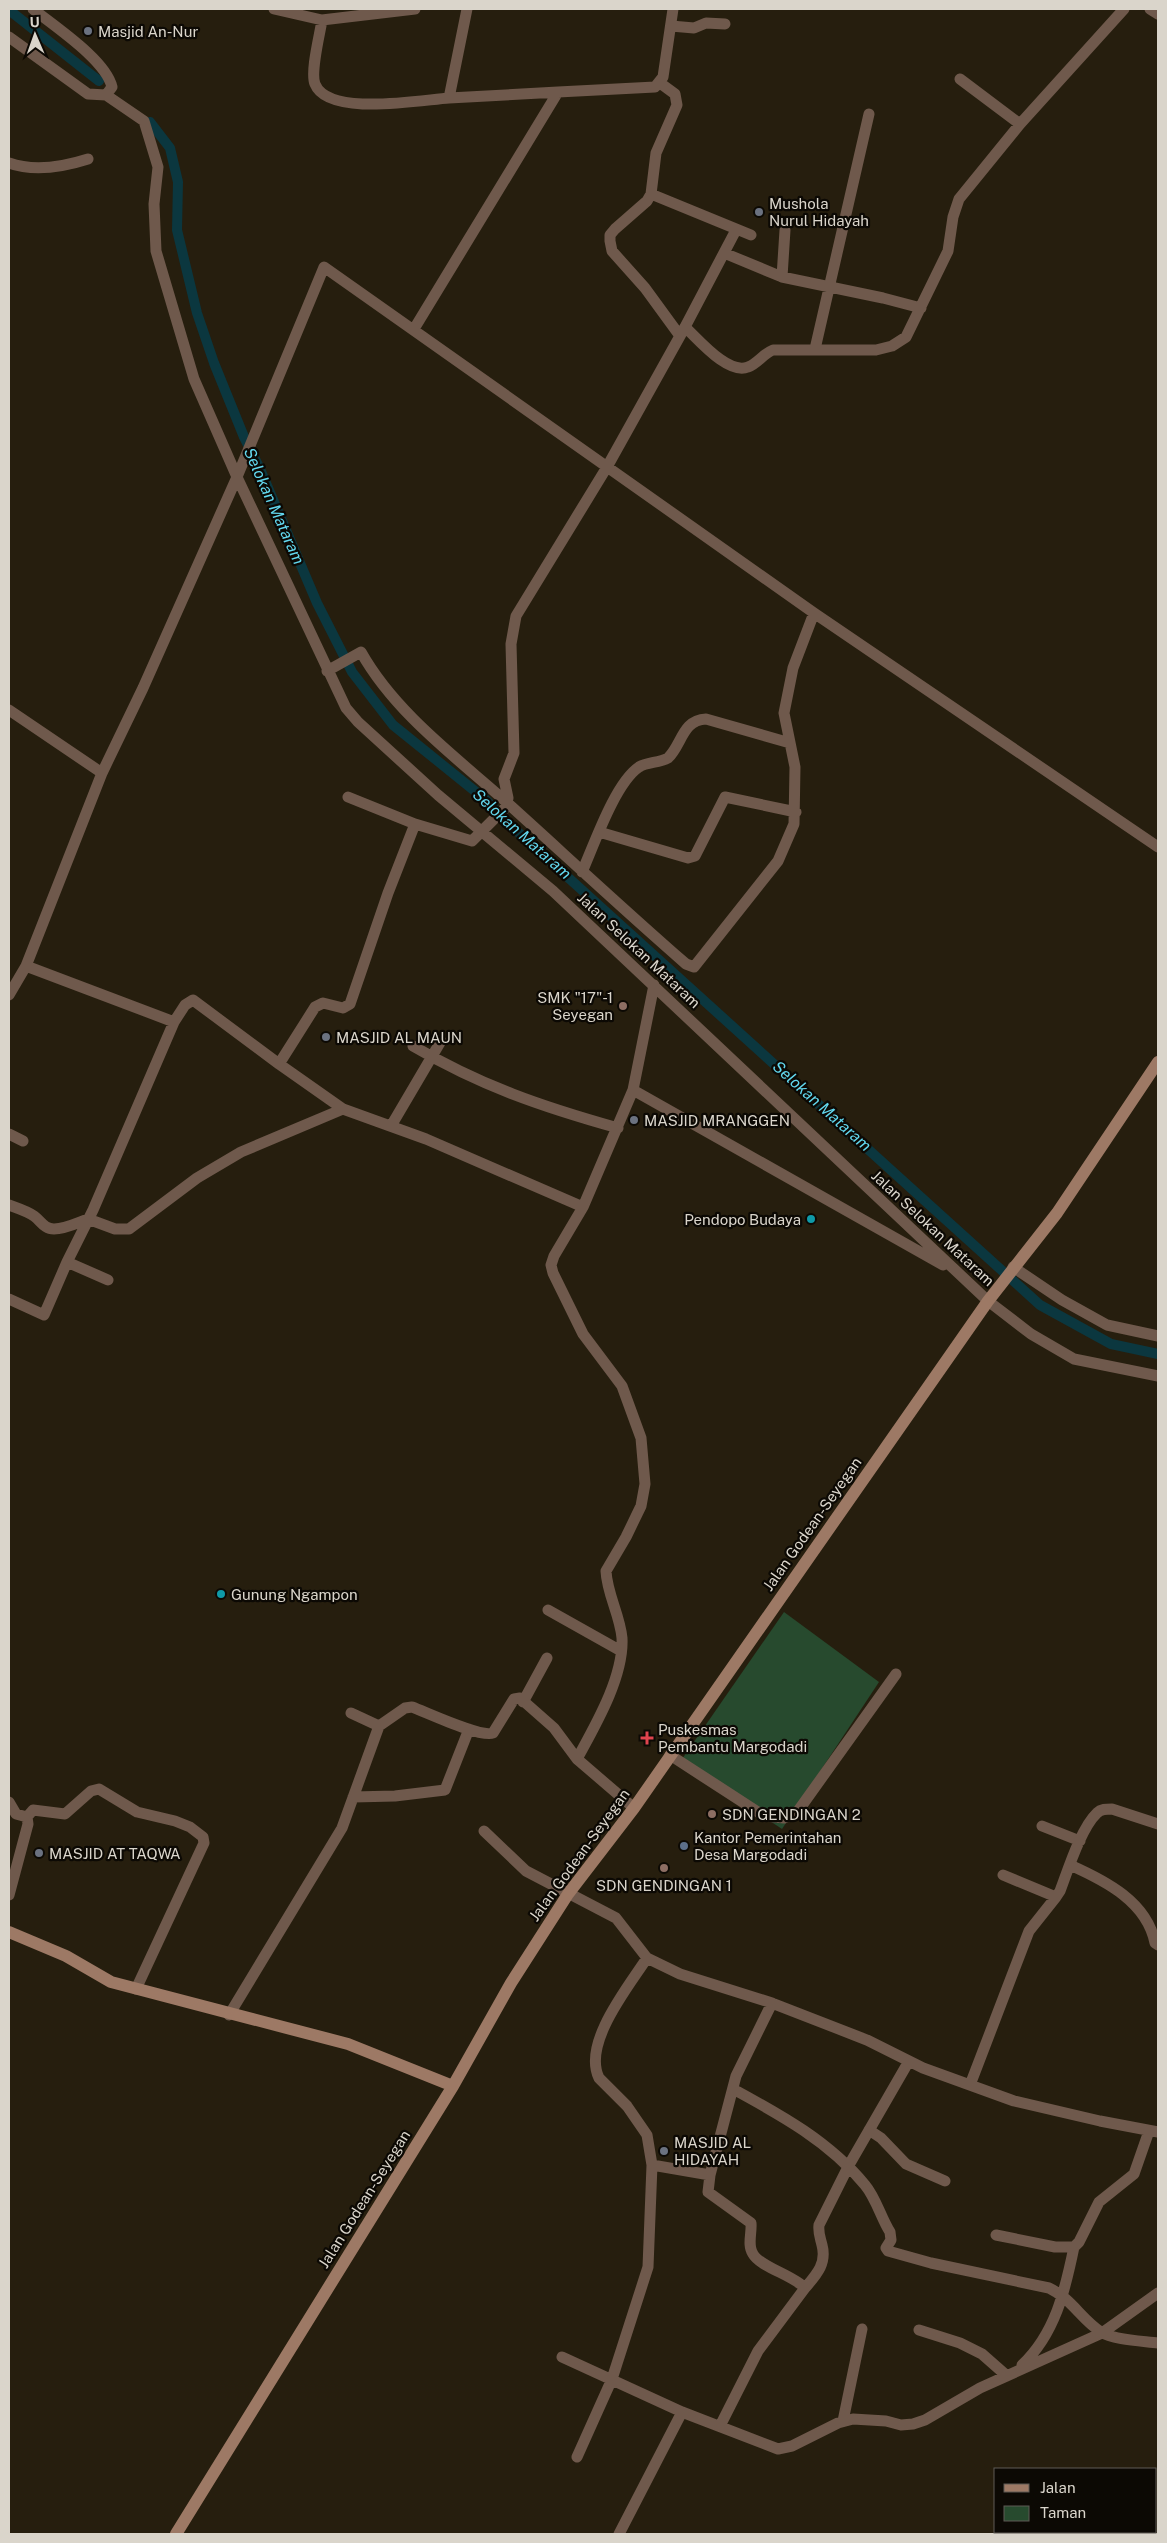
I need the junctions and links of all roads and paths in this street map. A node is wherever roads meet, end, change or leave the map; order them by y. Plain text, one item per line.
1 (33, 9) edge
2 (274, 9) edge
3 (415, 9) edge
4 (467, 9) edge
5 (673, 9) edge
6 (1124, 9) edge
7 (1150, 9) edge
8 (1158, 14) edge
9 (322, 20) junction
10 (725, 24) dead end
11 (671, 26) junction
12 (9, 40) edge
13 (960, 79) dead end
14 (660, 82) junction
15 (558, 92) junction
16 (109, 97) junction
17 (449, 98) junction
18 (868, 114) dead end
19 (1020, 124) junction
20 (88, 159) dead end
21 (9, 162) edge
22 (655, 195) junction
23 (736, 230) junction
24 (785, 230) dead end
25 (751, 235) dead end
26 (724, 253) junction
27 (782, 277) junction
28 (830, 287) junction
29 (921, 308) junction
30 (414, 329) junction
31 (682, 331) junction
32 (815, 349) junction
33 (607, 467) junction
34 (237, 477) junction
35 (814, 613) junction
36 (327, 671) junction
37 (9, 710) edge
38 (790, 744) junction
39 (102, 773) junction
40 (348, 797) dead end
41 (506, 805) junction
42 (796, 812) junction
43 (415, 824) junction
44 (599, 832) junction
45 (482, 833) junction
46 (1158, 847) edge
47 (582, 872) junction
48 (26, 966) junction
49 (654, 985) junction
50 (9, 995) edge
51 (174, 1022) junction
52 (441, 1041) dead end
53 (413, 1046) dead end
54 (428, 1055) junction
55 (1158, 1062) edge
56 (280, 1064) junction
57 (633, 1090) junction
58 (343, 1109) junction
59 (392, 1126) junction
60 (618, 1128) junction
61 (9, 1134) edge
62 (23, 1141) dead end
63 (9, 1205) edge
64 (583, 1207) junction
65 (88, 1219) junction
66 (67, 1262) junction
67 (1012, 1269) junction
68 (959, 1274) junction
69 (108, 1280) dead end
70 (991, 1297) junction
71 (9, 1299) edge
72 (1158, 1336) edge
73 (1158, 1376) edge
74 (548, 1610) dead end
75 (622, 1651) junction
76 (547, 1658) dead end
77 (896, 1674) dead end
78 (524, 1702) junction
79 (351, 1713) dead end
80 (379, 1726) junction
81 (469, 1729) junction
82 (670, 1755) junction
83 (577, 1759) junction
84 (353, 1798) junction
85 (9, 1802) edge
86 (634, 1808) junction
87 (27, 1817) junction
88 (1158, 1824) edge
89 (1042, 1826) dead end
90 (484, 1830) dead end
91 (1080, 1841) junction
92 (1070, 1865) junction
93 (1003, 1875) dead end
94 (568, 1894) junction
95 (9, 1895) edge
96 (1056, 1897) junction
97 (9, 1932) edge
98 (1158, 1945) edge
99 (647, 1958) junction
100 (136, 1989) junction
101 (772, 2003) junction
102 (229, 2015) junction
103 (909, 2061) junction
104 (970, 2085) junction
105 (452, 2086) junction
106 (733, 2089) junction
107 (869, 2130) junction
108 (1153, 2131) edge
109 (652, 2165) junction
110 (849, 2165) junction
111 (710, 2175) junction
112 (945, 2181) dead end
113 (996, 2235) dead end
114 (1074, 2247) junction
115 (805, 2288) junction
116 (1158, 2293) edge
117 (1063, 2294) junction
118 (862, 2330) dead end
119 (919, 2330) dead end
120 (1102, 2333) junction
121 (1158, 2342) edge
122 (562, 2357) dead end
123 (1011, 2374) junction
124 (612, 2379) junction
125 (682, 2412) junction
126 (843, 2421) junction
127 (720, 2426) junction
128 (577, 2457) dead end
129 (176, 2534) edge
130 (619, 2534) edge

1 - 16 street
2 - 9 street
3 - 9 street
4 - 17 street
5 - 11 street
6 - 19 street
7 - 8 street
9 - 17 street
10 - 11 street
11 - 14 street
12 - 16 street
13 - 19 street
14 - 15 street
14 - 22 street
15 - 17 street
15 - 30 street
16 - 34 street, Jalan Selokan Mataram
18 - 28 street
19 - 29 street
20 - 21 street
22 - 23 street
22 - 31 street
23 - 25 street
23 - 26 street
24 - 27 street
26 - 27 street
26 - 31 street
27 - 28 street
28 - 29 street
28 - 32 street
29 - 32 street
30 - 33 street
30 - 34 street
31 - 32 street
31 - 33 street
33 - 35 street
33 - 41 street
34 - 36 street, Jalan Selokan Mataram
34 - 39 street
35 - 38 street
35 - 46 street
36 - 41 street
36 - 45 street, Jalan Selokan Mataram
37 - 39 street
38 - 42 street
38 - 44 street
39 - 48 street
40 - 43 street
41 - 45 street
41 - 47 street
42 - 44 street
42 - 47 street
43 - 45 street
43 - 56 street
44 - 47 street
45 - 49 street, Jalan Selokan Mataram
48 - 50 street
48 - 51 street
49 - 57 street
49 - 68 street, Jalan Selokan Mataram
51 - 56 street
51 - 65 street
52 - 54 street
53 - 54 street
54 - 59 street
54 - 60 street
55 - 67 main road, Jalan Godean-Seyegan
56 - 58 street
57 - 60 street
57 - 68 street
58 - 59 street
58 - 65 street
59 - 64 street
60 - 64 street
61 - 62 street
63 - 65 street
64 - 75 street
65 - 66 street
66 - 69 street
66 - 71 street
67 - 70 main road, Jalan Godean-Seyegan
67 - 72 street
68 - 70 street, Jalan Selokan Mataram
70 - 73 street, Jalan Selokan Mataram
70 - 82 main road, Jalan Godean-Seyegan
74 - 75 street
75 - 83 street
76 - 78 street
77 - 82 street
78 - 81 street
78 - 83 street
79 - 80 street
80 - 81 street
80 - 84 street
81 - 84 street
82 - 86 main road, Jalan Godean-Seyegan
83 - 86 street
84 - 102 street
85 - 87 street
86 - 94 main road, Jalan Godean-Seyegan
87 - 95 street
87 - 100 street
88 - 91 street
89 - 91 street
90 - 94 street
91 - 92 street
92 - 96 street
92 - 98 street
93 - 96 street
94 - 99 street
94 - 105 main road, Jalan Godean-Seyegan
96 - 104 street
97 - 100 main road
99 - 101 street
99 - 109 street
100 - 102 main road
101 - 103 street
101 - 106 street
102 - 105 main road
103 - 104 street
103 - 107 street
104 - 108 street
105 - 129 main road, Jalan Godean-Seyegan
106 - 110 street
106 - 111 street
107 - 110 street
107 - 112 street
108 - 114 street
109 - 111 street
109 - 124 street
110 - 115 street
110 - 117 street
111 - 115 street
113 - 114 street
114 - 117 street
115 - 127 street
116 - 120 street
117 - 120 street
117 - 123 street
118 - 126 street
119 - 123 street
120 - 121 street
120 - 123 street
122 - 124 street
123 - 126 street
124 - 125 street
124 - 128 street
125 - 127 street
125 - 130 street
126 - 127 street

